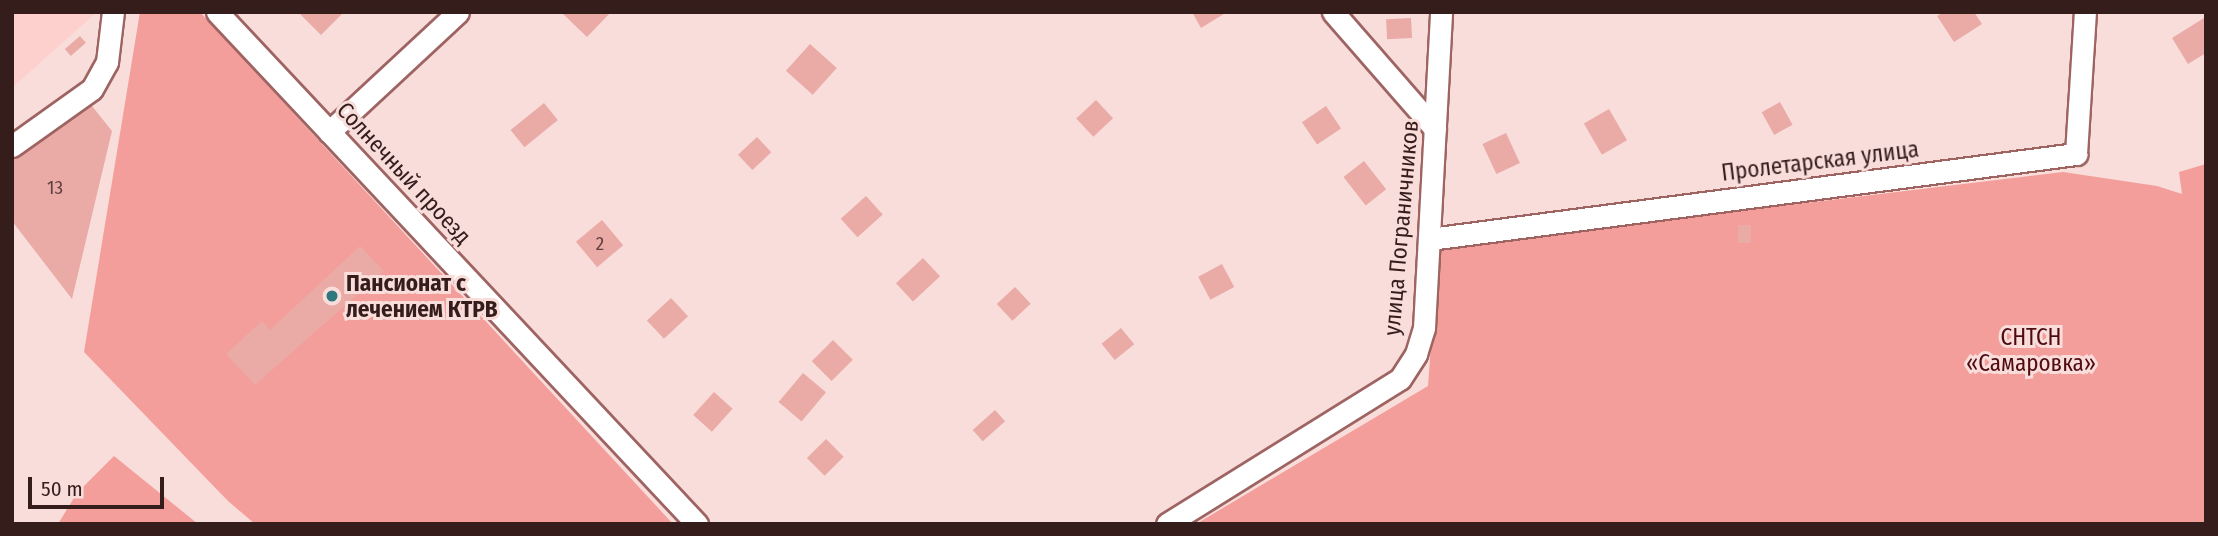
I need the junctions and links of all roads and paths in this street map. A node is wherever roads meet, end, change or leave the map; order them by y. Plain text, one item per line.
1 (113, 12) edge
2 (217, 12) edge
3 (458, 12) edge
4 (1333, 12) edge
5 (1441, 12) edge
6 (2085, 12) edge
7 (1435, 129) junction
8 (329, 132) junction
9 (12, 146) edge
10 (1430, 239) junction
11 (697, 524) edge
12 (1167, 524) edge

1 - 9 street
2 - 8 street, Солнечный проезд
3 - 8 street
4 - 7 street
5 - 7 street, улица Пограничников
6 - 10 street, Пролетарская улица
7 - 10 street, улица Пограничников
8 - 11 street, Солнечный проезд
10 - 12 street, улица Пограничников

